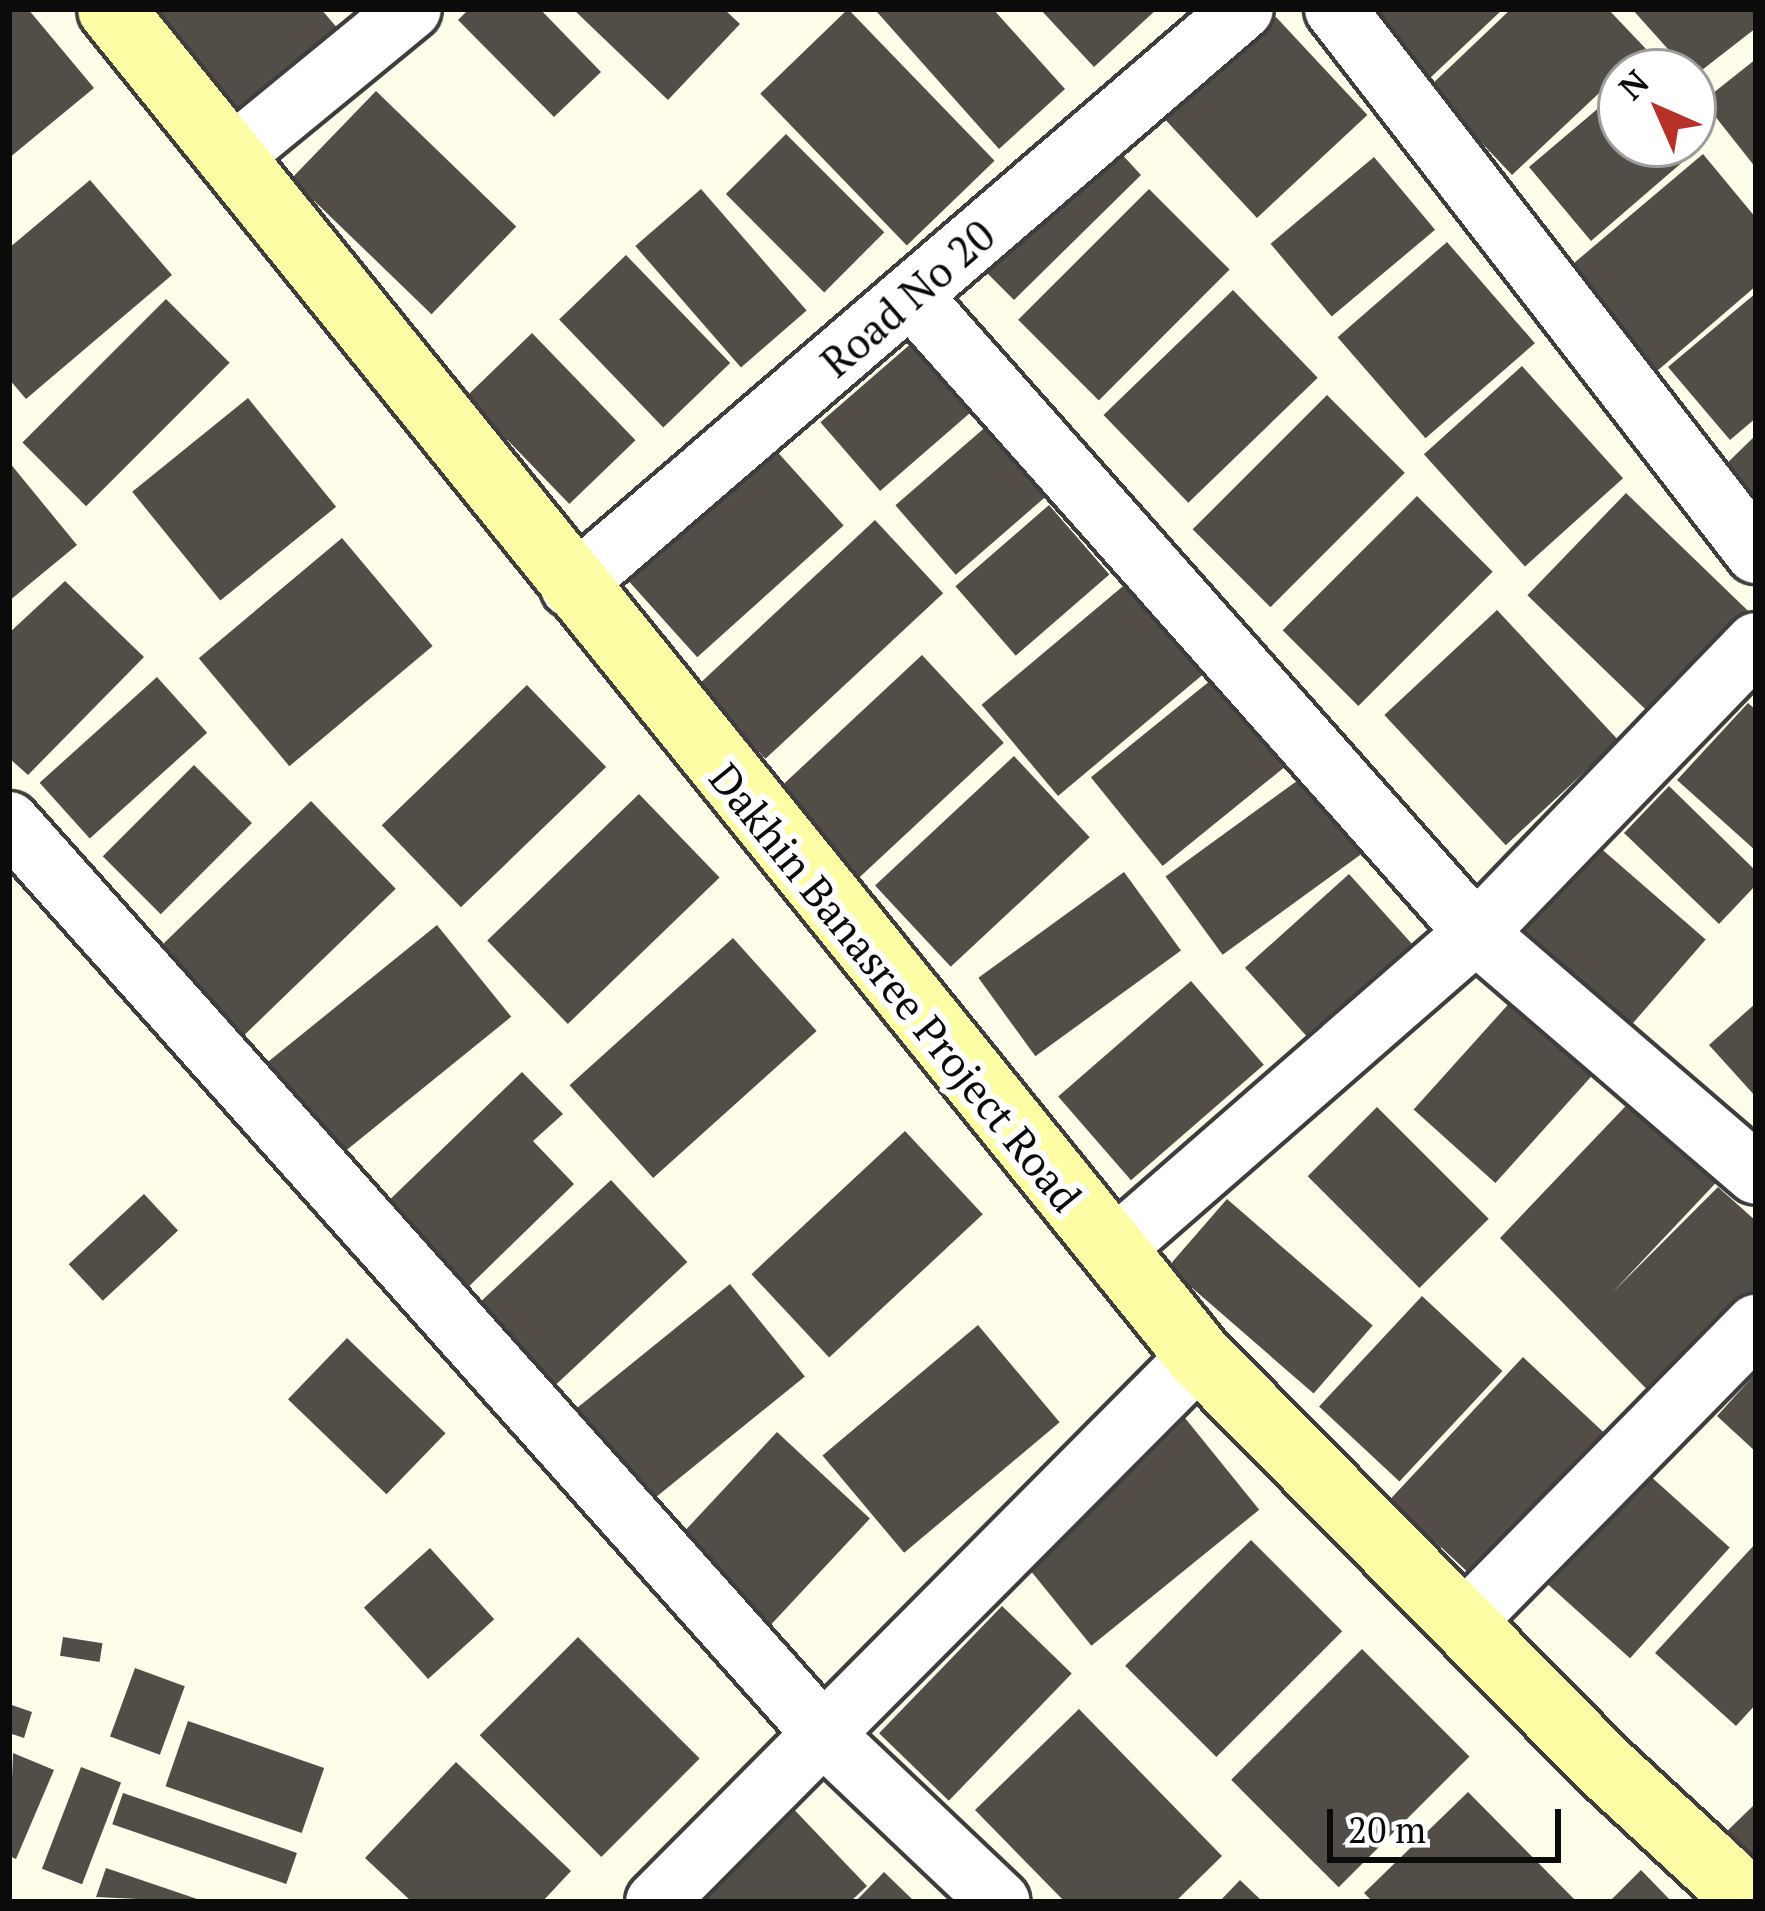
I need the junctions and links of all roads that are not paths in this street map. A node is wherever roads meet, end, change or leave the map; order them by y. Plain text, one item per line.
1 (111, 9) edge
2 (411, 9) edge
3 (1243, 9) edge
4 (1335, 9) edge
5 (233, 155) junction
6 (911, 296) junction
7 (1756, 553) edge
8 (571, 586) junction
9 (1756, 644) edge
10 (9, 822) edge
11 (1476, 933) junction
12 (1756, 1174) edge
13 (1111, 1251) junction
14 (1756, 1325) edge
15 (1199, 1356) junction
16 (1466, 1619) junction
17 (827, 1738) junction
18 (656, 1902) edge
19 (1000, 1902) edge
20 (1751, 1902) edge

1 - 5 street, Dakhin Banasree Project Road
2 - 5 street
3 - 6 street, Road No 20
4 - 7 street
5 - 8 street, Dakhin Banasree Project Road
6 - 8 street, Road No 20
6 - 11 street
8 - 13 street, Dakhin Banasree Project Road
9 - 11 street
10 - 17 street
11 - 12 street
11 - 13 street
13 - 15 street, Dakhin Banasree Project Road
14 - 16 street
15 - 16 street, Dakhin Banasree Project Road
15 - 17 street
16 - 20 street, Dakhin Banasree Project Road
17 - 18 street
17 - 19 street

